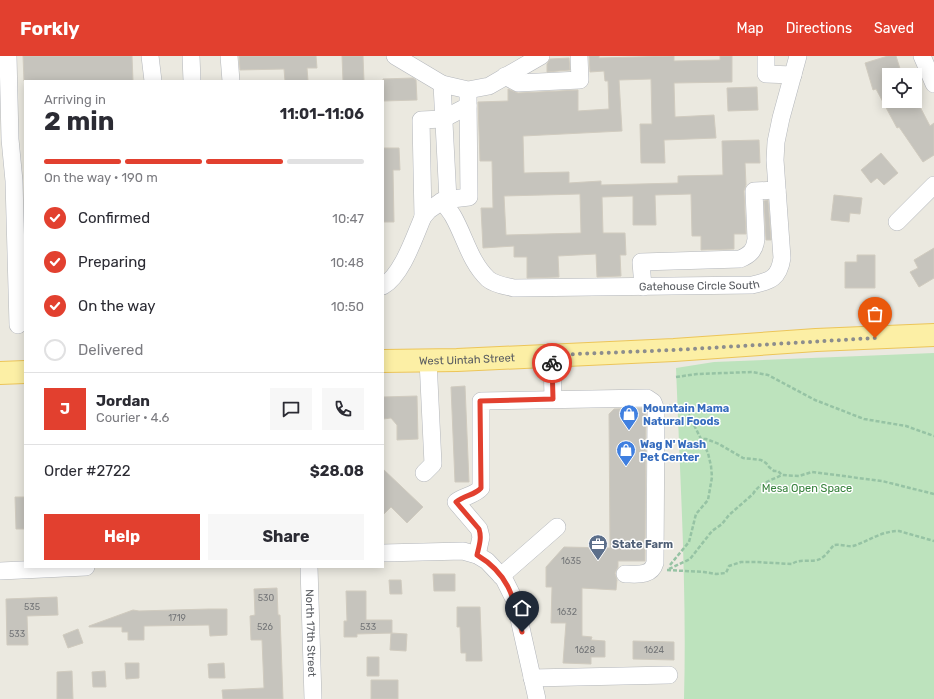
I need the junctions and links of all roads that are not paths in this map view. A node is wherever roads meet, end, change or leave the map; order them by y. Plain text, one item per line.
1 (8, 56) edge
2 (150, 56) edge
3 (191, 56) edge
4 (229, 56) edge
5 (395, 56) edge
6 (541, 56) edge
7 (579, 56) edge
8 (766, 56) edge
9 (798, 56) edge
10 (922, 56) edge
11 (793, 75) junction
12 (505, 76) junction
13 (153, 80) edge
14 (192, 80) edge
15 (231, 80) edge
16 (442, 84) junction
17 (934, 84) edge
18 (468, 98) junction
19 (443, 119) junction
20 (5, 144) edge
21 (934, 185) edge
22 (777, 190) junction
23 (445, 200) junction
24 (423, 217) junction
25 (897, 222) dead end
26 (387, 284) edge
27 (643, 286) junction
28 (18, 325) dead end
29 (934, 335) edge
30 (552, 355) junction
31 (384, 360) edge
32 (428, 360) junction
33 (24, 372) edge
34 (0, 373) edge
35 (553, 399) junction
36 (424, 473) dead end
37 (557, 527) dead end
38 (384, 553) edge
39 (477, 555) junction
40 (64, 568) edge
41 (309, 568) edge
42 (0, 571) edge
43 (625, 574) dead end
44 (501, 576) junction
45 (669, 675) dead end
46 (532, 678) junction
47 (313, 699) edge
48 (537, 699) edge

1 - 20 street
2 - 13 street
3 - 14 street
4 - 15 street
5 - 16 street
6 - 12 street
7 - 12 street
8 - 11 street
9 - 11 street, Gatehouse Circle South
10 - 17 street
11 - 22 street, Gatehouse Circle South
12 - 18 street
16 - 18 street
16 - 19 street
18 - 19 street
18 - 23 street
19 - 23 street
19 - 24 street
20 - 28 street
21 - 25 street
22 - 27 street
22 - 27 street, Gatehouse Circle South
23 - 24 street
23 - 27 street, Gatehouse Circle South
24 - 26 street
29 - 30 main road, West Uintah Street
30 - 32 main road, West Uintah Street
30 - 35 street
31 - 32 main road, West Uintah Street
32 - 36 street
33 - 34 main road
35 - 39 street
35 - 43 street
37 - 44 street
38 - 39 street
39 - 44 street
40 - 42 street
41 - 47 street, North 17th Street
44 - 46 street
45 - 46 street
46 - 48 street

